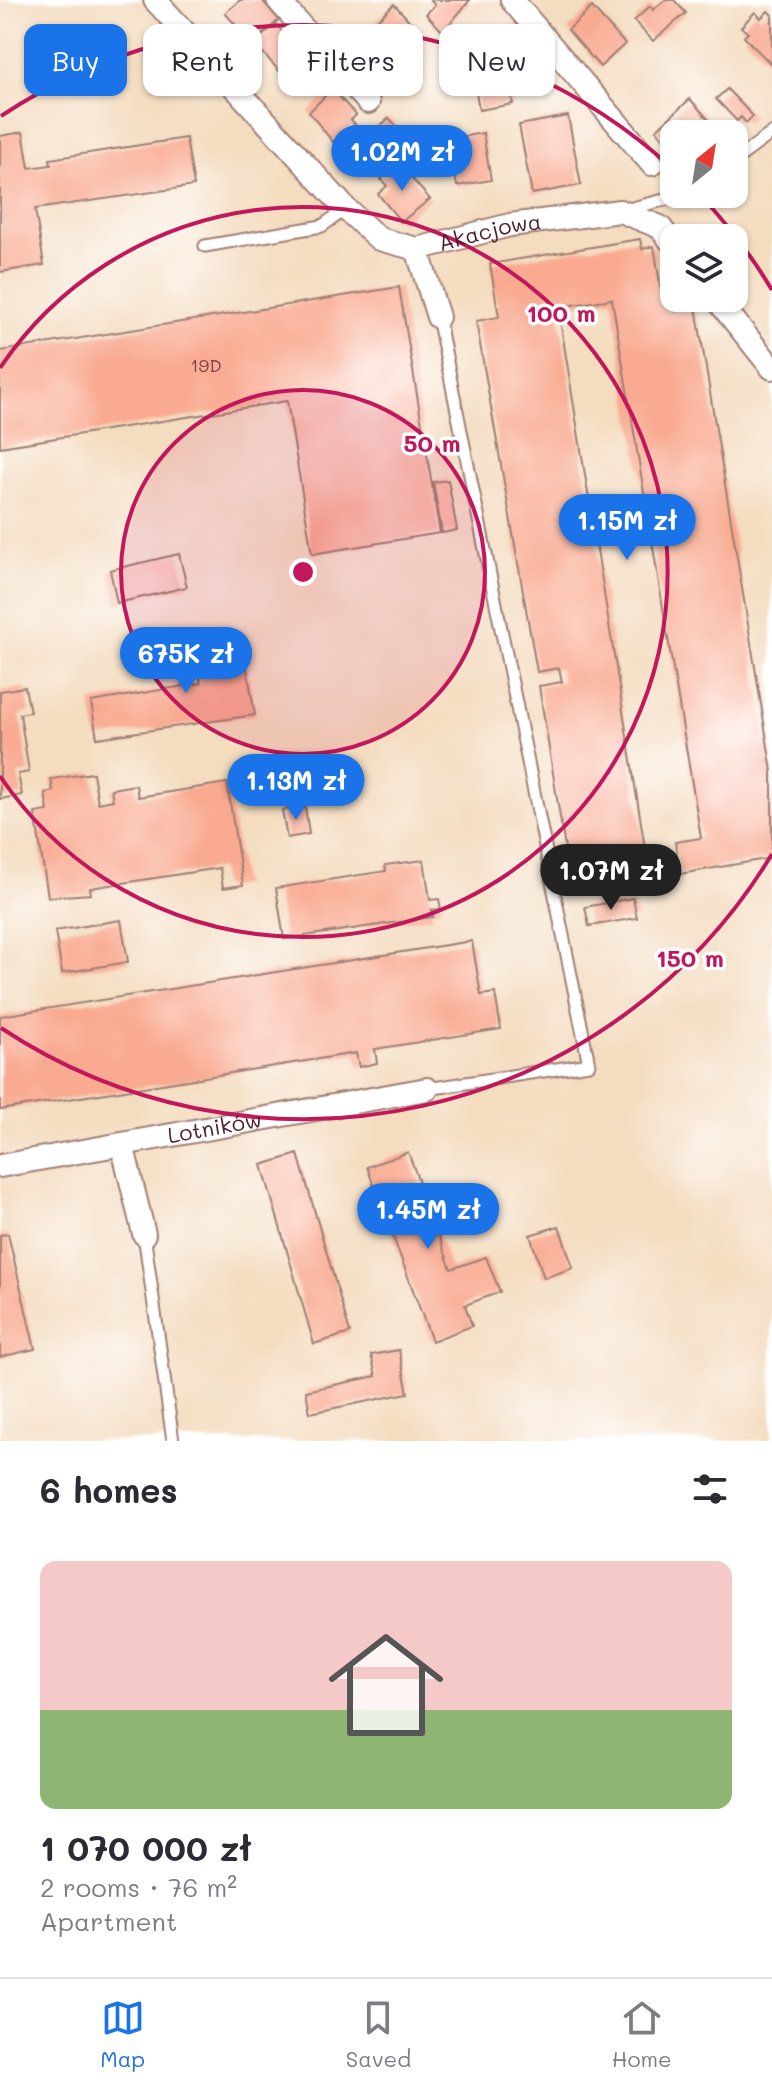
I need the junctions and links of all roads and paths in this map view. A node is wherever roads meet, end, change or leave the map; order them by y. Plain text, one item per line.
1 (155, 0) edge
2 (278, 0) edge
3 (512, 0) edge
4 (368, 102) dead end
5 (772, 133) edge
6 (748, 151) edge
7 (652, 164) dead end
8 (660, 201) edge
9 (346, 209) junction
10 (620, 211) junction
11 (660, 227) edge
12 (205, 246) dead end
13 (417, 249) junction
14 (727, 312) edge
15 (438, 317) joint
16 (772, 368) edge
17 (427, 1089) joint
18 (122, 1144) junction
19 (0, 1166) edge
20 (144, 1234) joint
21 (173, 1441) edge

1 - 9 street, Akacjowa
2 - 4 street
3 - 7 street
5 - 6 lane
8 - 10 lane, Akacjowa
9 - 12 lane
9 - 13 street, Akacjowa
10 - 11 street
10 - 13 street, Akacjowa
13 - 15 street
14 - 16 street
15 - 17 lane
17 - 18 street, Lotników
18 - 19 street, Lotników
18 - 20 street
20 - 21 lane

